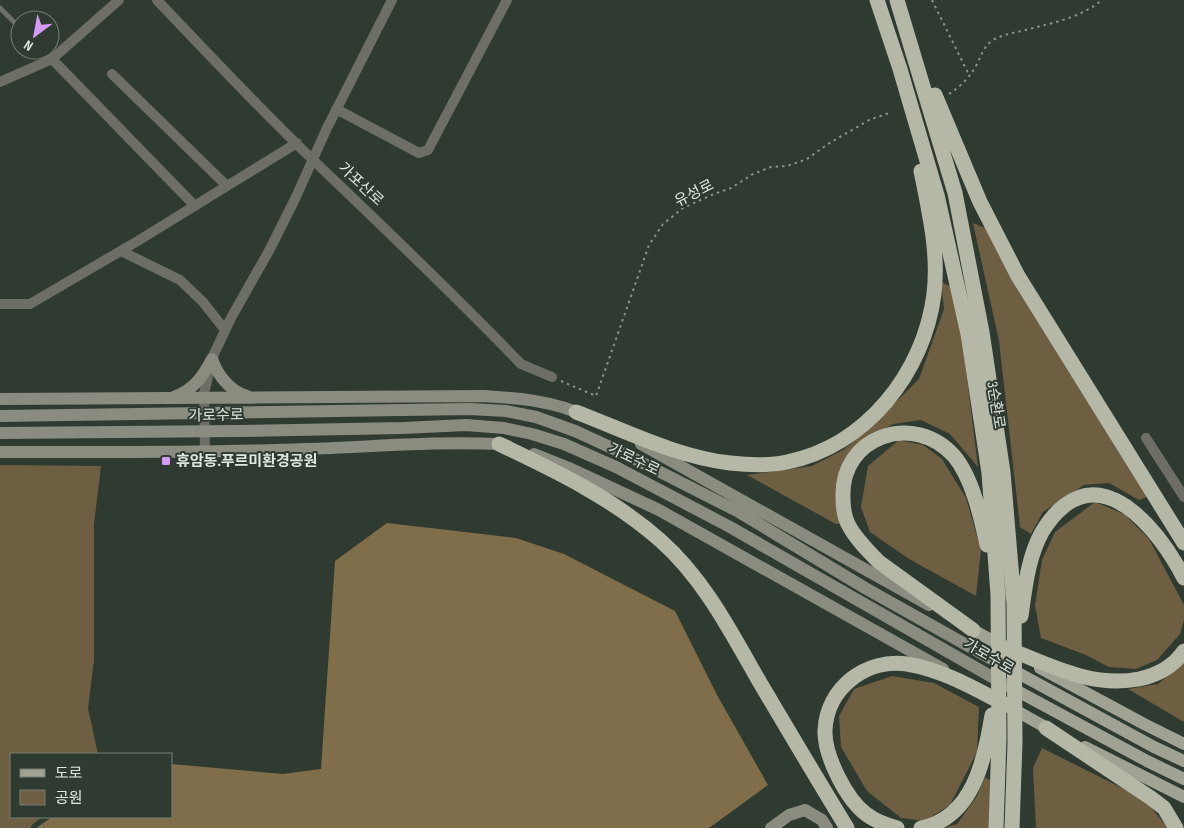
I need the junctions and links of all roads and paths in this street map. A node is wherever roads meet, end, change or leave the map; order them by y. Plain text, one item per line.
1 (119, 0) edge
2 (157, 0) edge
3 (392, 0) edge
4 (507, 0) edge
5 (877, 0) edge
6 (897, 0) edge
7 (932, 0) edge
8 (1102, 0) edge
9 (0, 8) edge
10 (10, 18) edge
11 (903, 20) junction
12 (60, 51) edge
13 (48, 60) edge
14 (54, 60) edge
15 (900, 69) junction
16 (112, 74) dead end
17 (970, 75) junction
18 (0, 82) edge
19 (947, 95) dead end
20 (336, 109) junction
21 (892, 112) dead end
22 (296, 143) junction
23 (313, 159) junction
24 (227, 186) junction
25 (195, 206) junction
26 (121, 251) junction
27 (0, 304) edge
28 (225, 330) junction
29 (212, 359) junction
30 (552, 378) joint
31 (169, 398) junction
32 (204, 398) junction
33 (253, 398) junction
34 (0, 399) edge
35 (359, 410) junction
36 (576, 412) junction
37 (204, 413) junction
38 (0, 416) edge
39 (437, 426) junction
40 (204, 431) junction
41 (0, 433) edge
42 (1146, 438) dead end
43 (499, 444) junction
44 (391, 445) junction
45 (205, 451) junction
46 (0, 452) edge
47 (1184, 497) edge
48 (1184, 543) edge
49 (1184, 578) edge
50 (998, 595) junction
51 (1018, 604) junction
52 (973, 630) junction
53 (1006, 648) junction
54 (1184, 651) edge
55 (1007, 668) junction
56 (1010, 696) junction
57 (1046, 728) junction
58 (994, 738) junction
59 (1019, 743) junction
60 (1184, 744) edge
61 (1184, 761) edge
62 (1184, 779) edge
63 (1184, 797) edge
64 (770, 828) edge
65 (827, 828) edge
66 (847, 828) edge
67 (897, 828) edge
68 (921, 828) edge
69 (996, 828) edge
70 (1012, 828) edge
71 (1022, 828) edge
72 (1176, 828) edge

1 - 12 street
2 - 22 street, 가포산로
3 - 20 street
4 - 20 street
5 - 15 highway, 3순환로
6 - 11 highway, 3순환로
7 - 17 path
8 - 17 path
9 - 10 lane
11 - 48 highway
11 - 51 highway, 3순환로
13 - 18 street
14 - 25 street
15 - 36 highway
15 - 50 highway, 3순환로
16 - 24 street
17 - 19 path
20 - 23 street
21 - 30 path, 유성로
22 - 23 street, 가포산로
22 - 24 street
23 - 28 street
23 - 30 street, 가포산로
24 - 25 street
25 - 26 street
26 - 27 street
26 - 28 street
28 - 29 street
29 - 31 main road
29 - 32 street
29 - 33 main road
31 - 32 main road, 가로수로
31 - 34 main road, 가로수로
32 - 33 main road, 가로수로
32 - 37 street
33 - 35 main road, 가로수로
33 - 36 main road, 가로수로
35 - 37 main road, 가로수로
35 - 55 main road, 가로수로
36 - 52 main road, 가로수로
37 - 38 main road, 가로수로
37 - 40 street
39 - 40 main road, 가로수로
39 - 43 main road
39 - 44 main road
39 - 56 main road, 가로수로
40 - 41 main road, 가로수로
40 - 45 street
42 - 47 street
43 - 44 main road, 가로수로
43 - 56 main road, 가로수로
43 - 66 highway
44 - 45 main road, 가로수로
45 - 46 main road, 가로수로
49 - 51 highway
50 - 52 highway
50 - 55 highway, 3순환로
51 - 55 highway, 3순환로
52 - 53 main road
53 - 54 highway
53 - 60 main road
55 - 56 highway, 3순환로
55 - 58 highway
55 - 61 main road, 가로수로
56 - 57 main road, 가로수로
56 - 59 highway, 3순환로
56 - 62 main road, 가로수로
56 - 67 highway
57 - 63 main road, 가로수로
57 - 72 highway
58 - 68 highway
58 - 69 highway
59 - 70 highway
59 - 71 highway
64 - 65 main road

